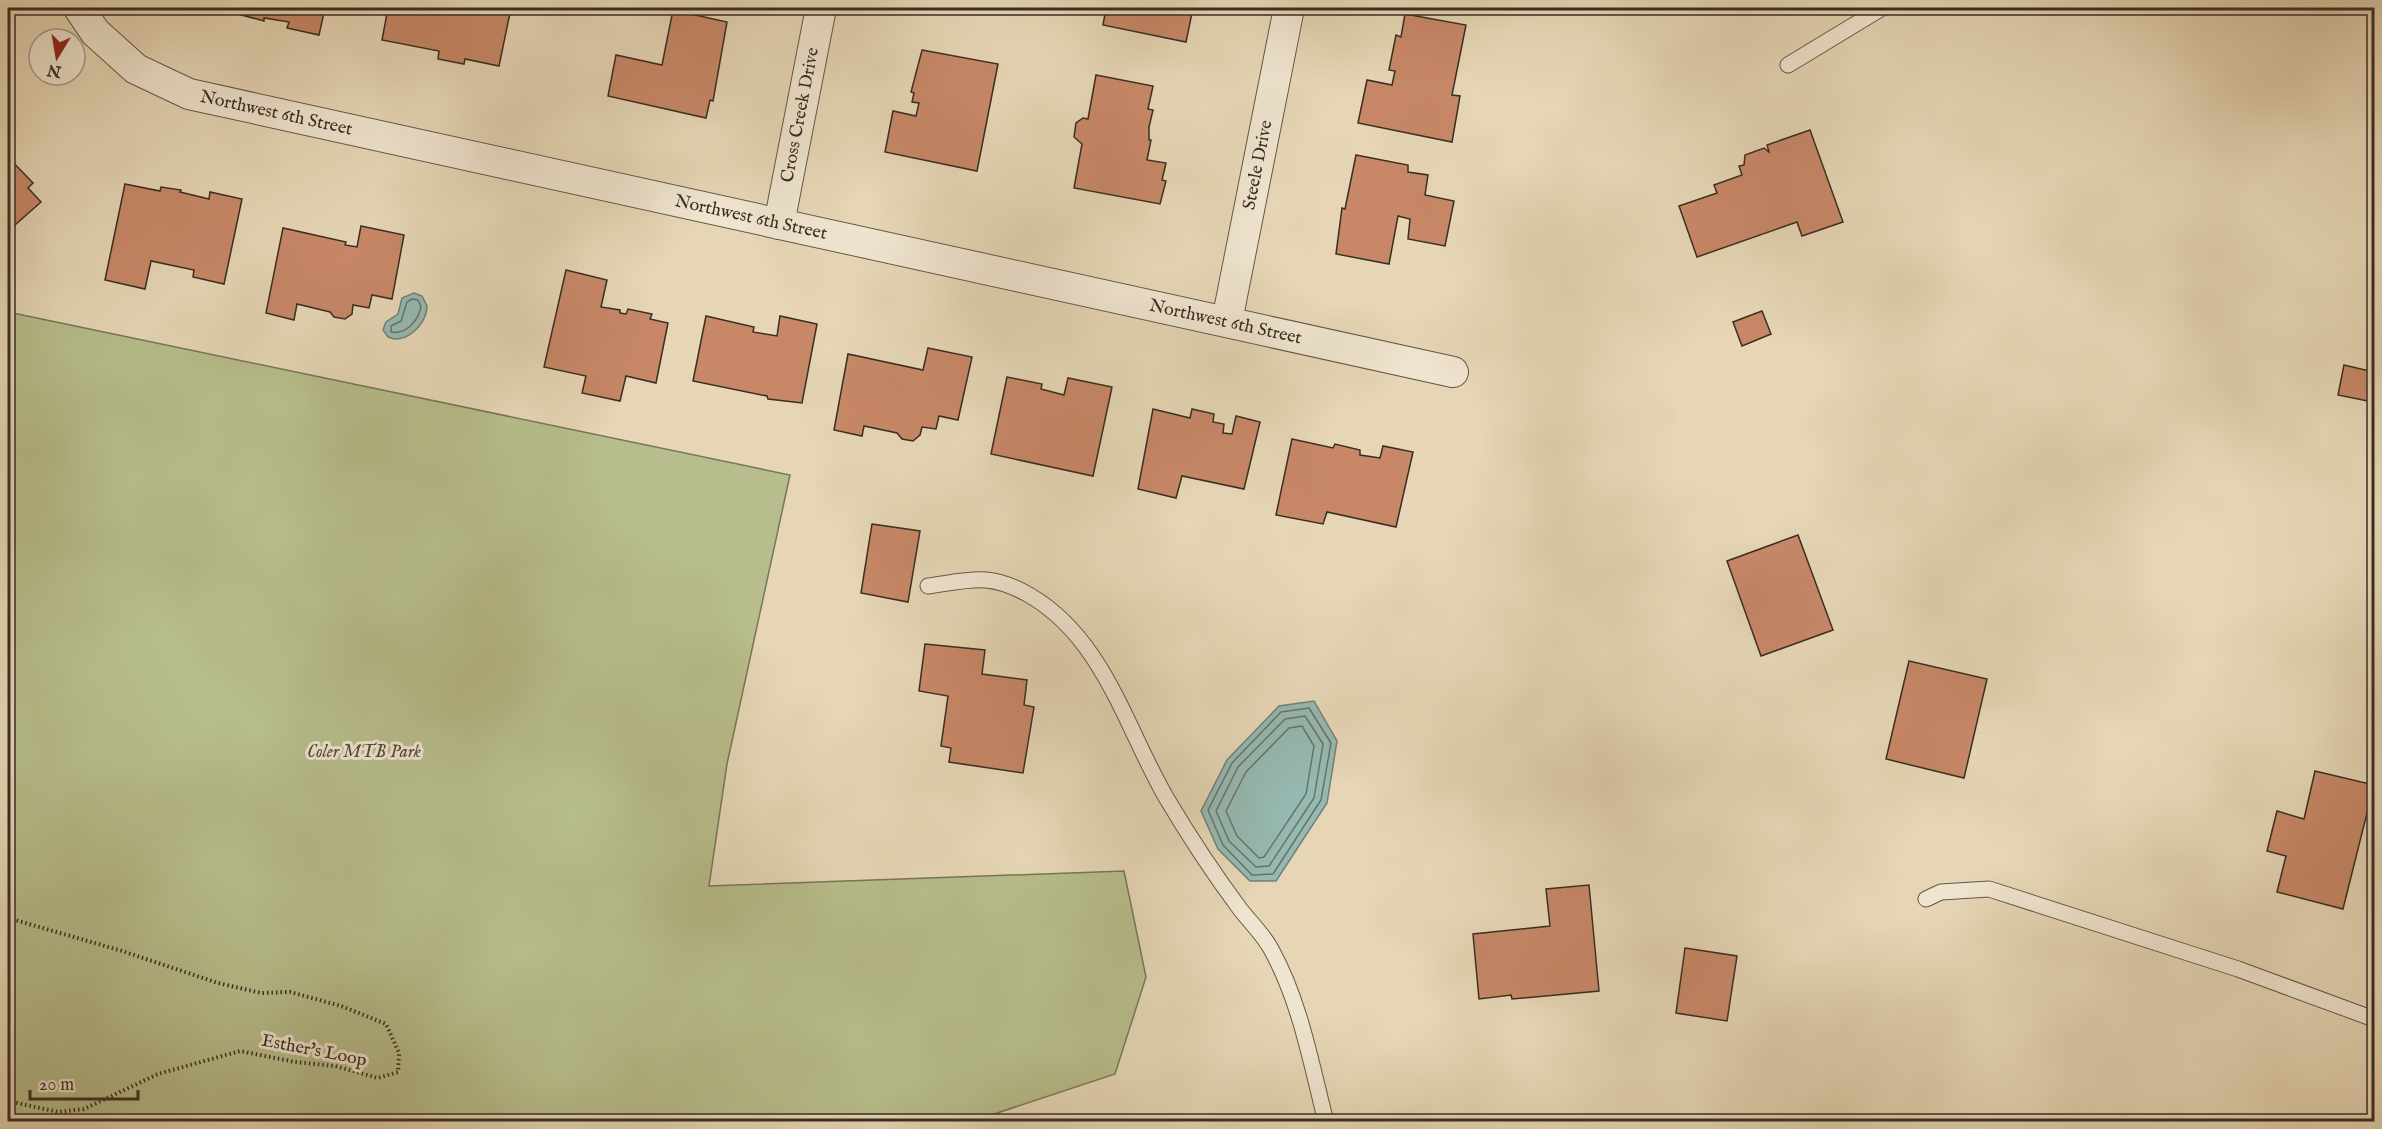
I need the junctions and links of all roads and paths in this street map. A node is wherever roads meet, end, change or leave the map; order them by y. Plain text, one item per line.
1 (79, 8) edge
2 (821, 8) edge
3 (1288, 8) edge
4 (1882, 8) edge
5 (1788, 65) dead end
6 (779, 224) junction
7 (1227, 321) junction
8 (1453, 372) dead end
9 (928, 586) dead end
10 (1926, 899) dead end
11 (8, 918) edge
12 (2374, 1019) edge
13 (8, 1101) edge
14 (1326, 1122) edge

1 - 6 street, Northwest 6th Street
2 - 6 street, Cross Creek Drive
3 - 7 street, Steele Drive
4 - 5 lane
6 - 7 street, Northwest 6th Street
7 - 8 street, Northwest 6th Street
9 - 14 lane
10 - 12 lane
11 - 13 path, Esther's Loop

